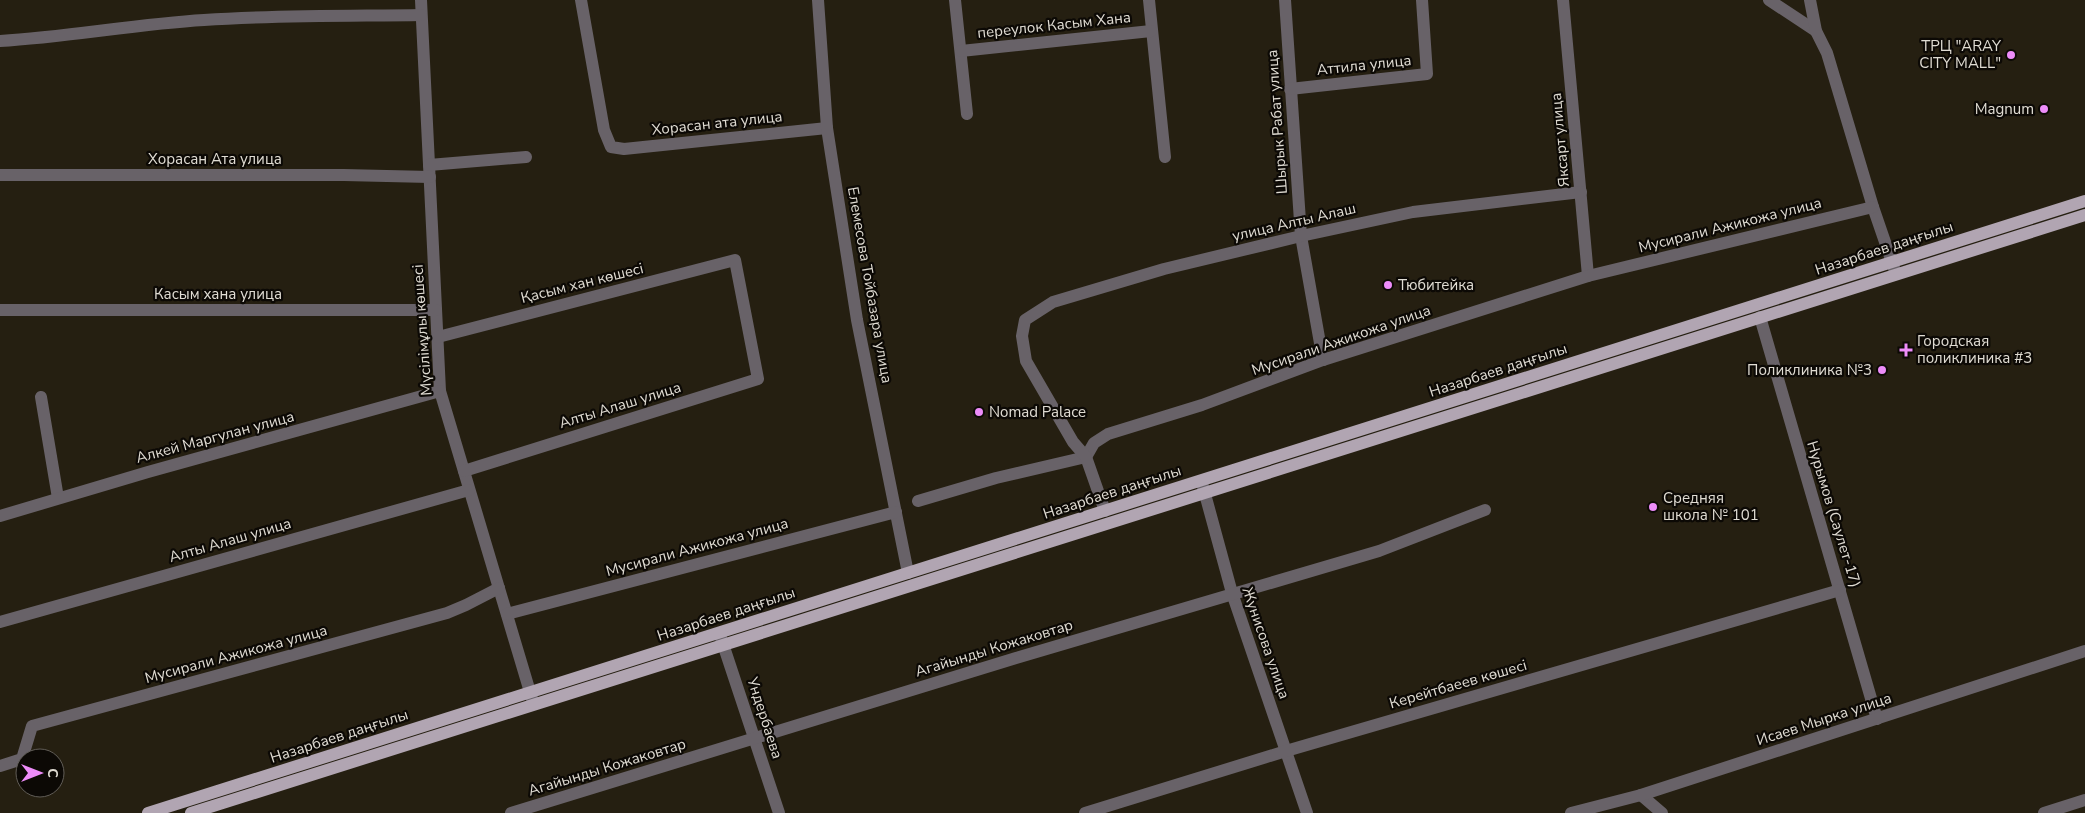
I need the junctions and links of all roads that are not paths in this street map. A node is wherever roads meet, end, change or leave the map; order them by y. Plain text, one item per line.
1 (421, 0) edge
2 (582, 0) edge
3 (818, 0) edge
4 (956, 0) edge
5 (1149, 0) edge
6 (1285, 0) edge
7 (1422, 0) edge
8 (1564, 0) edge
9 (1769, 0) edge
10 (1810, 0) edge
11 (421, 15) junction
12 (1151, 31) junction
13 (1816, 32) junction
14 (0, 40) edge
15 (961, 50) junction
16 (1290, 89) junction
17 (967, 114) dead end
18 (827, 128) junction
19 (526, 157) dead end
20 (1165, 157) dead end
21 (429, 171) junction
22 (0, 175) edge
23 (1581, 192) junction
24 (2085, 201) edge
25 (1873, 207) junction
26 (2085, 214) edge
27 (1301, 236) junction
28 (1894, 268) junction
29 (1588, 276) junction
30 (0, 310) edge
31 (436, 310) junction
32 (1760, 317) junction
33 (438, 337) junction
34 (1323, 360) junction
35 (758, 379) joint
36 (440, 391) junction
37 (41, 397) dead end
38 (1086, 457) junction
39 (464, 471) junction
40 (1203, 487) junction
41 (469, 490) junction
42 (58, 498) junction
43 (918, 501) dead end
44 (1485, 510) dead end
45 (1105, 511) junction
46 (896, 512) junction
47 (0, 516) edge
48 (908, 573) junction
49 (499, 588) junction
50 (1840, 590) junction
51 (1232, 593) junction
52 (507, 614) junction
53 (0, 622) edge
54 (722, 639) junction
55 (2085, 652) edge
56 (532, 698) junction
57 (1877, 720) junction
58 (755, 738) junction
59 (1286, 751) junction
60 (0, 766) edge
61 (1641, 795) junction
62 (2085, 800) edge
63 (178, 809) edge
64 (148, 813) edge
65 (191, 813) edge
66 (511, 813) edge
67 (779, 813) edge
68 (1085, 813) edge
69 (1307, 813) edge
70 (1571, 813) edge
71 (1662, 813) edge
72 (2044, 813) edge

1 - 11 street, Мүсілімұлы көшесі
2 - 18 street, Хорасан ата улица
3 - 18 street, Елемесова Тойбазара улица
4 - 15 street
5 - 12 street
6 - 16 street, Шырык Рабат улица
7 - 16 street, Аттила улица
8 - 23 street, Яксарт улица
9 - 13 street
10 - 13 street
11 - 14 street
11 - 21 street, Мүсілімұлы көшесі
12 - 15 street, переулок Касым Хана
12 - 20 street
13 - 25 street
15 - 17 street
16 - 27 street, Шырык Рабат улица
18 - 46 street, Елемесова Тойбазара улица
19 - 21 street
21 - 22 street, Хорасан Ата улица
21 - 31 street, Мүсілімұлы көшесі
23 - 27 street, улица Алты Алаш
23 - 29 street, Яксарт улица
24 - 28 main road, Назарбаев даңғылы
25 - 28 street
25 - 29 street, Мусирали Ажикожа улица
26 - 28 main road, Назарбаев даңғылы
27 - 34 street, Шырык Рабат улица
27 - 38 street, улица Алты Алаш
28 - 32 main road, Назарбаев даңғылы
28 - 40 main road, Назарбаев даңғылы
29 - 34 street, Мусирали Ажикожа улица
30 - 31 street, Касым хана улица
31 - 33 street, Мүсілімұлы көшесі
32 - 40 main road, Назарбаев даңғылы
32 - 50 street, Нурымов (Саулет-17)
33 - 35 street, Қасым хан көшесі
33 - 36 street, Мүсілімұлы көшесі
34 - 38 street, Мусирали Ажикожа улица
35 - 39 street, Алты Алаш улица
36 - 39 street, Мүсілімұлы көшесі
36 - 42 street, Алкей Маргулан улица
37 - 42 street
38 - 43 street
38 - 45 street
39 - 41 street, Мүсілімұлы көшесі
40 - 45 main road, Назарбаев даңғылы
40 - 51 street, Жунисова улица
40 - 54 main road, Назарбаев даңғылы
41 - 49 street, Мүсілімұлы көшесі
41 - 53 street, Алты Алаш улица
42 - 47 street, Алкей Маргулан улица
44 - 51 street, Агайынды Кожаковтар
45 - 48 main road, Назарбаев даңғылы
46 - 48 street, Елемесова Тойбазара улица
46 - 52 street, Мусирали Ажикожа улица
48 - 54 main road, Назарбаев даңғылы
49 - 52 street, Мүсілімұлы көшесі
49 - 60 street, Мусирали Ажикожа улица
50 - 57 street, Нурымов (Саулет-17)
50 - 59 street, Керейтбаеев көшесі
51 - 58 street, Агайынды Кожаковтар
51 - 59 street, Жунисова улица
52 - 56 street, Мүсілімұлы көшесі
54 - 56 main road, Назарбаев даңғылы
54 - 58 street, Ундербаева
55 - 57 street, Исаев Мырка улица
56 - 63 main road, Назарбаев даңғылы
56 - 65 main road, Назарбаев даңғылы
57 - 61 street, Исаев Мырка улица
58 - 66 street, Агайынды Кожаковтар
58 - 67 street, Ундербаева
59 - 68 street, Керейтбаеев көшесі
59 - 69 street, Жунисова улица
61 - 70 street, Исаев Мырка улица
61 - 71 street
62 - 72 street
63 - 64 main road, Назарбаев даңғылы

